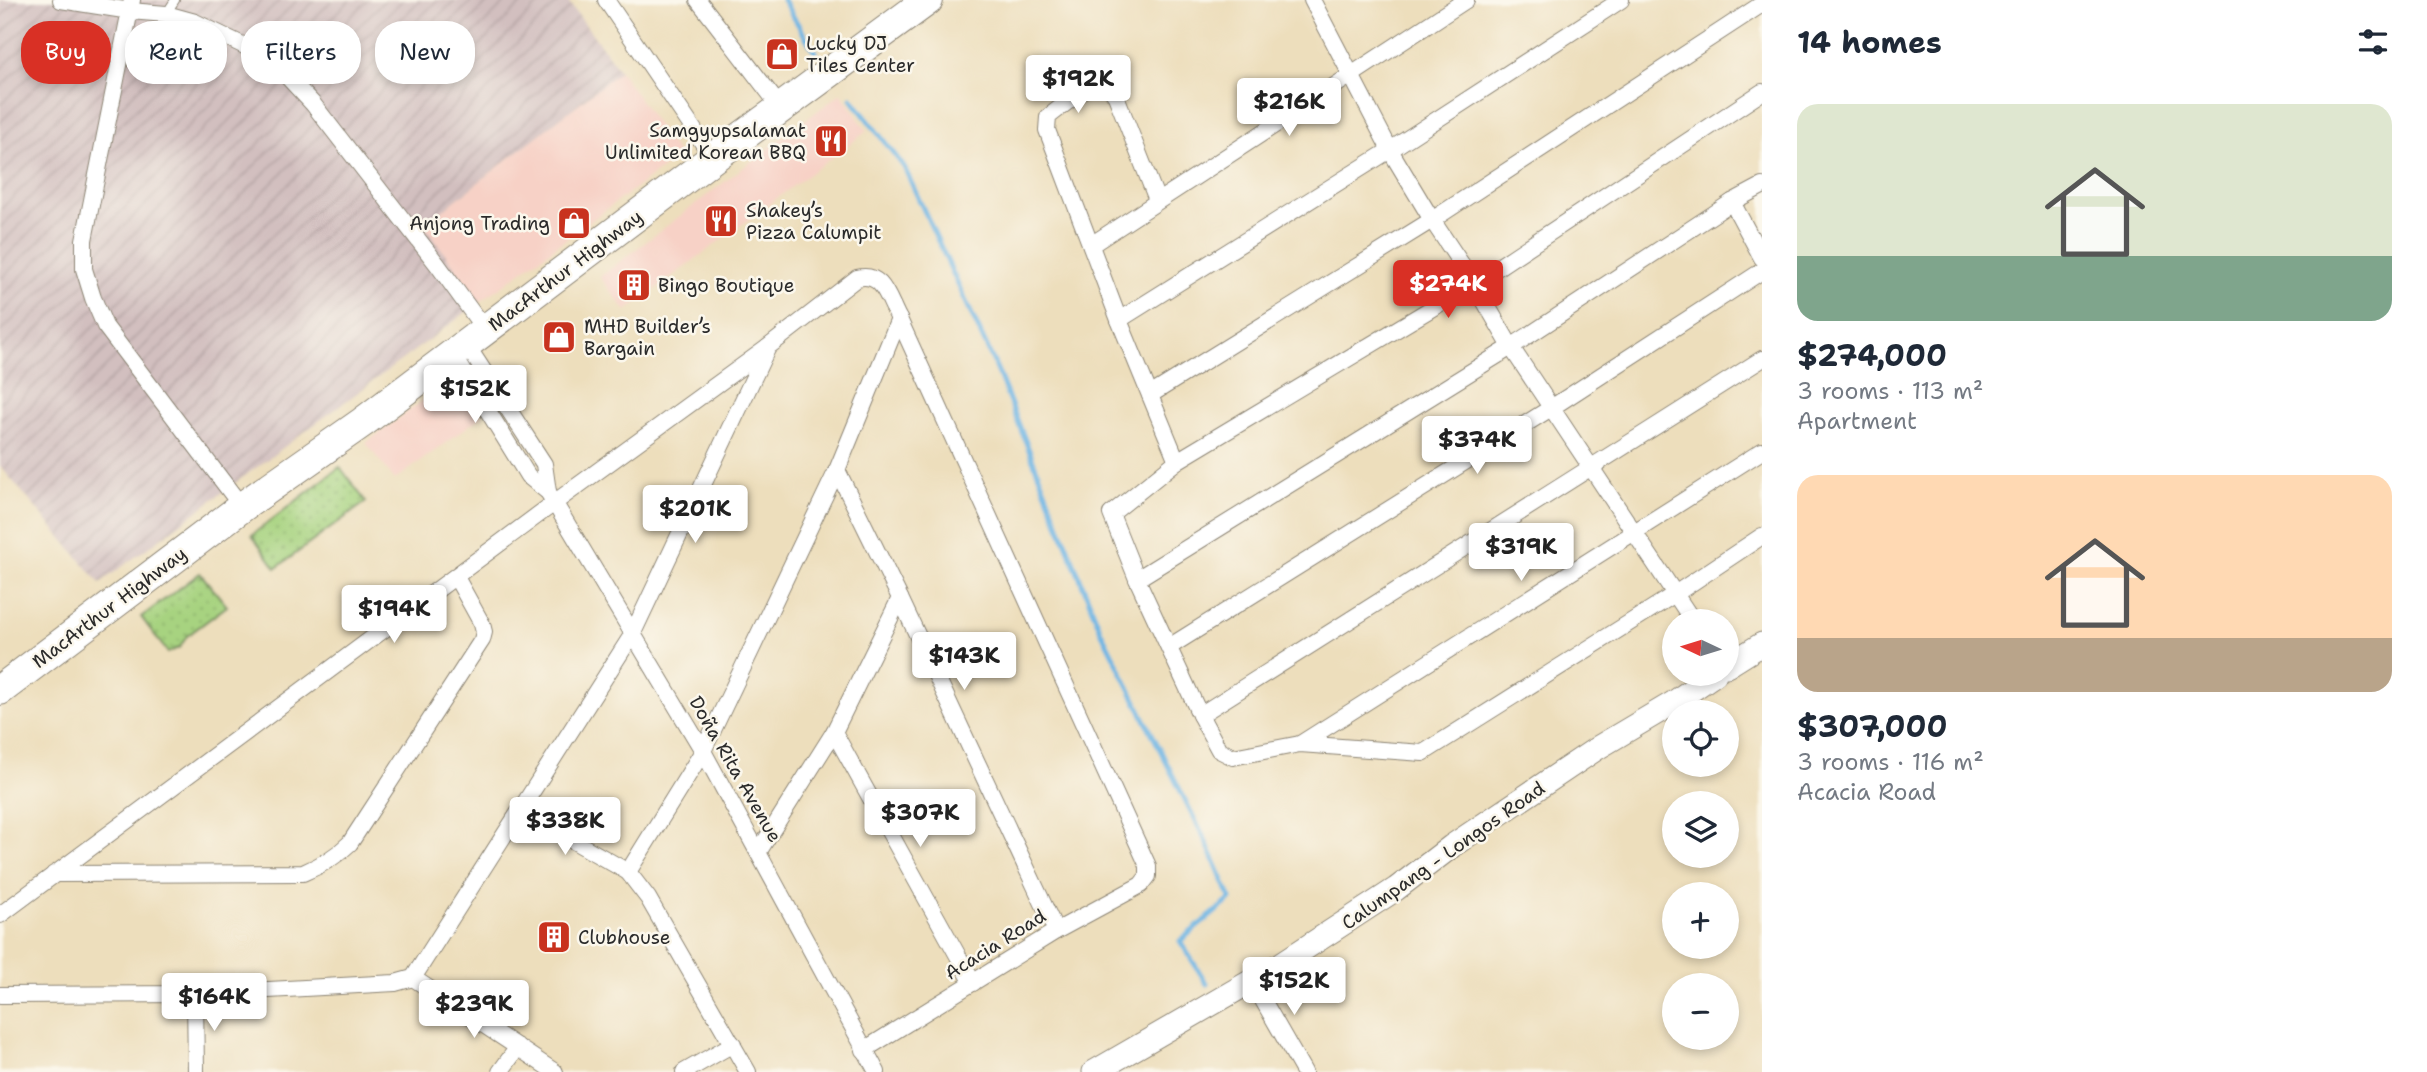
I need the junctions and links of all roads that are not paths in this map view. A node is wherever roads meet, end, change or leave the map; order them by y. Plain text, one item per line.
1 (61, 0) edge
2 (606, 0) edge
3 (698, 0) edge
4 (928, 0) edge
5 (1312, 0) edge
6 (1466, 0) edge
7 (1621, 0) edge
8 (1762, 4) edge
9 (131, 6) edge
10 (171, 7) edge
11 (1352, 75) junction
12 (1762, 92) edge
13 (781, 108) junction
14 (1390, 150) junction
15 (713, 159) junction
16 (1762, 186) edge
17 (1157, 200) junction
18 (1732, 202) junction
19 (1432, 220) junction
20 (1091, 245) junction
21 (1762, 258) edge
22 (1762, 271) edge
23 (1474, 284) junction
24 (899, 319) junction
25 (1119, 320) junction
26 (468, 343) junction
27 (768, 347) junction
28 (1511, 347) junction
29 (1762, 359) edge
30 (1150, 396) junction
31 (1551, 408) junction
32 (1762, 451) edge
33 (1177, 461) junction
34 (1590, 469) junction
35 (837, 470) junction
36 (551, 497) junction
37 (243, 507) junction
38 (1635, 533) junction
39 (1762, 536) edge
40 (456, 577) junction
41 (1137, 579) junction
42 (1675, 594) junction
43 (900, 598) junction
44 (1685, 609) edge
45 (632, 635) junction
46 (1762, 644) edge
47 (1170, 647) junction
48 (1740, 658) edge
49 (1698, 686) edge
50 (0, 690) edge
51 (1200, 715) junction
52 (834, 732) junction
53 (1300, 744) junction
54 (704, 751) junction
55 (521, 811) junction
56 (759, 851) junction
57 (628, 872) junction
58 (54, 874) junction
59 (0, 915) edge
60 (1056, 931) junction
61 (413, 978) junction
62 (1252, 981) junction
63 (973, 983) junction
64 (195, 994) junction
65 (0, 995) edge
66 (733, 1044) junction
67 (518, 1047) junction
68 (864, 1050) junction
69 (196, 1072) edge
70 (500, 1072) edge
71 (555, 1072) edge
72 (684, 1072) edge
73 (748, 1072) edge
74 (877, 1072) edge
75 (1094, 1072) edge
76 (1304, 1072) edge

1 - 9 street, Doña Rita Avenue
2 - 15 street
3 - 13 street
4 - 13 highway, MacArthur Highway
5 - 11 street
6 - 11 street
7 - 14 street
8 - 19 street
9 - 10 street, Doña Rita Avenue
9 - 37 street
10 - 26 street, Doña Rita Avenue
11 - 14 street
11 - 17 street
12 - 23 street
13 - 15 highway, MacArthur Highway
14 - 19 street
14 - 25 street
15 - 26 highway, MacArthur Highway
16 - 18 street
17 - 20 street
17 - 20 street
18 - 21 street
18 - 28 street
19 - 23 street
19 - 30 street
20 - 25 street
22 - 31 street
23 - 28 street
23 - 33 street
24 - 27 street
24 - 35 street
24 - 60 street, Acacia Road
25 - 30 street
26 - 36 street, Doña Rita Avenue
26 - 37 highway, MacArthur Highway
27 - 36 street
27 - 45 street
28 - 31 street
28 - 41 street
29 - 34 street
30 - 33 street
31 - 34 street
31 - 47 street
32 - 38 street
33 - 41 street
34 - 38 street
34 - 51 street
35 - 43 street
35 - 54 street
36 - 40 street
36 - 45 street, Doña Rita Avenue
37 - 50 highway, MacArthur Highway
38 - 42 street
38 - 53 street
39 - 42 street
40 - 58 street
40 - 58 street
41 - 47 street
42 - 44 street
42 - 53 street
43 - 52 street
43 - 60 street
45 - 54 street, Doña Rita Avenue
45 - 55 street
46 - 48 street
47 - 51 street
49 - 62 street, Calumpang - Longos Road
51 - 53 street
52 - 56 street
52 - 63 street
54 - 56 street, Doña Rita Avenue
54 - 57 street
55 - 57 street
55 - 61 street
56 - 68 street, Doña Rita Avenue
57 - 66 street
58 - 59 street
60 - 63 street, Acacia Road
61 - 64 street
61 - 67 street
62 - 75 street, Calumpang - Longos Road
62 - 76 street
63 - 68 street, Acacia Road
64 - 65 street
64 - 69 street
66 - 72 street
66 - 73 street
67 - 70 street
67 - 71 street
68 - 74 street, Doña Rita Avenue

